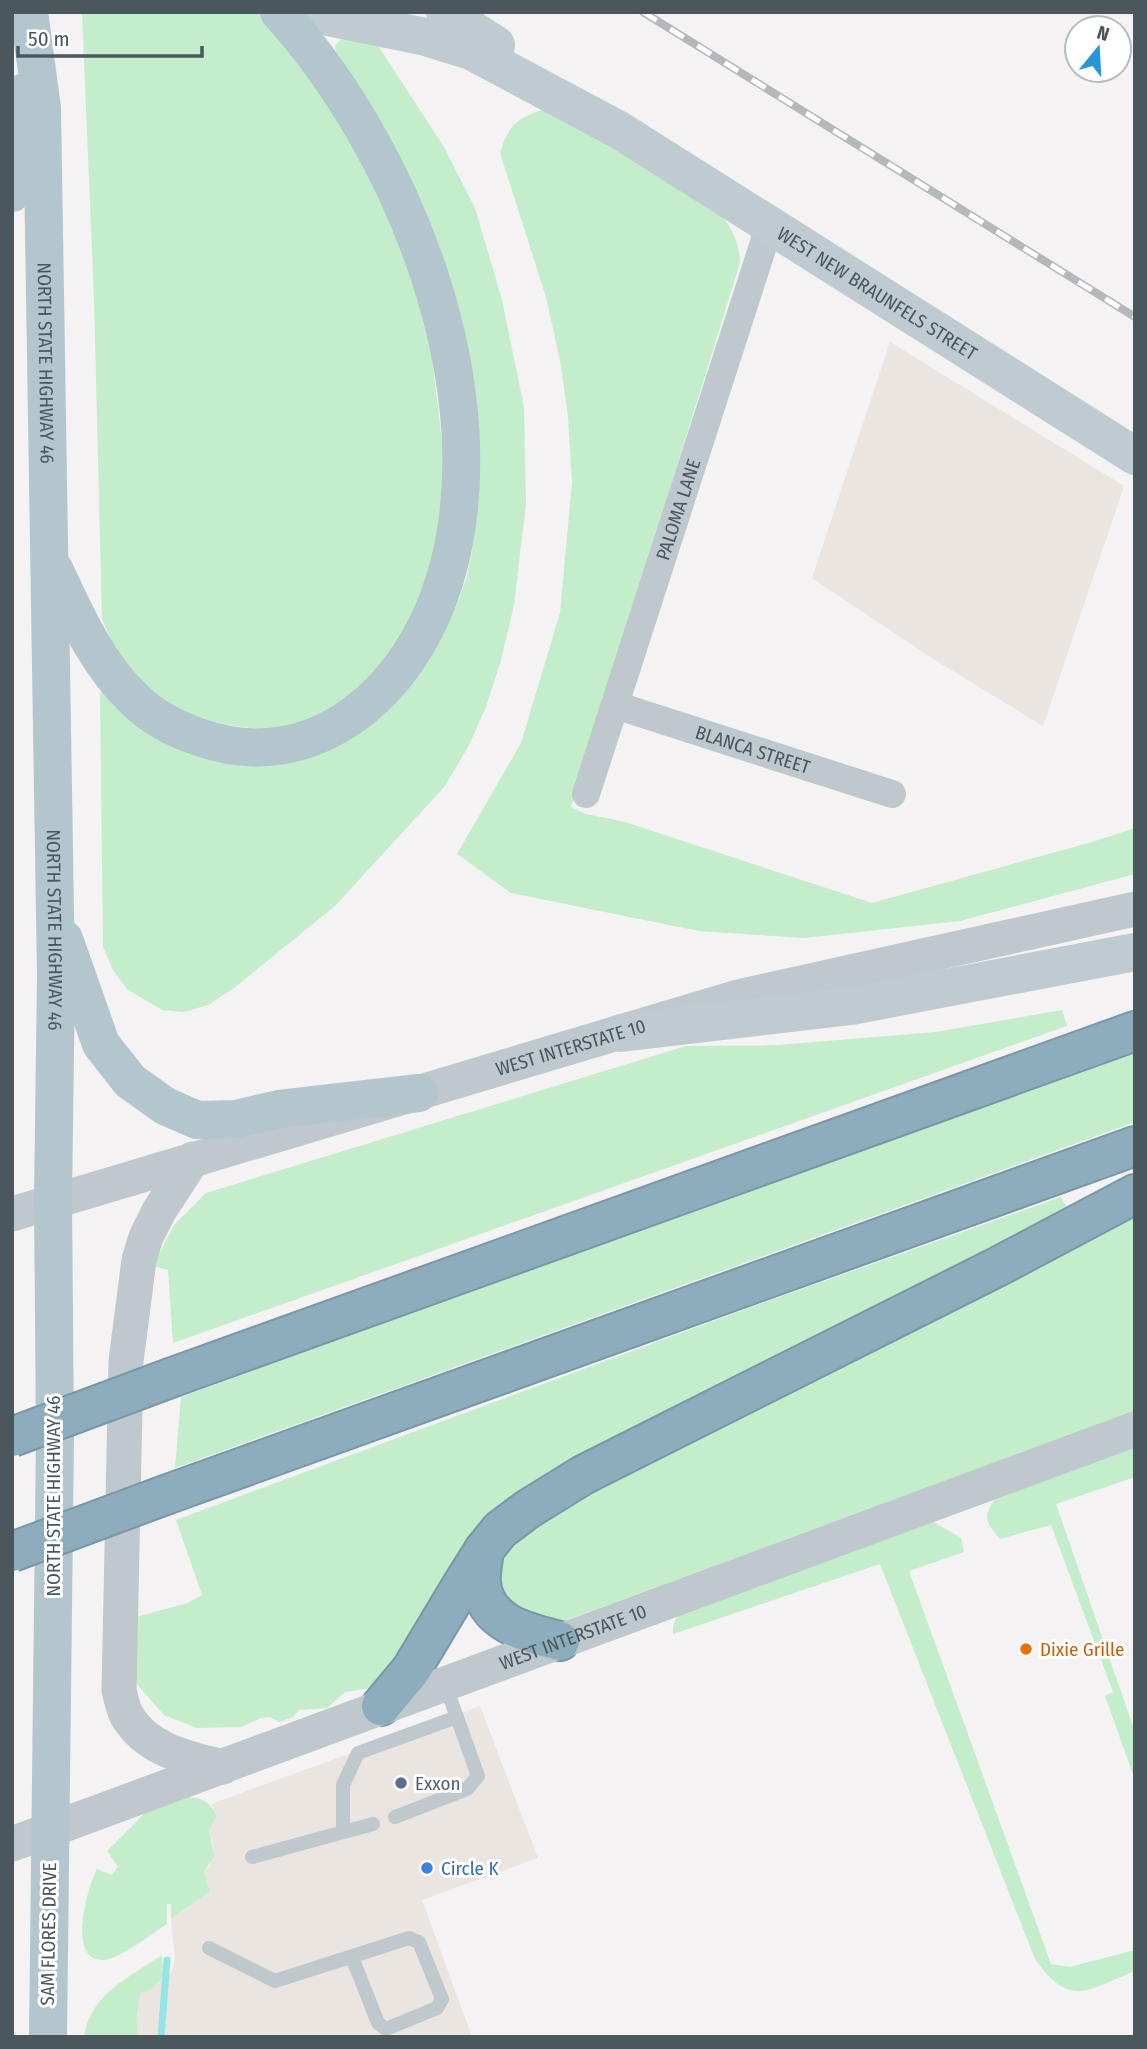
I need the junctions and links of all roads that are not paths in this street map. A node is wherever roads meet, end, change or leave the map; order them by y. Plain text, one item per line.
1 (279, 12) edge
2 (303, 12) edge
3 (445, 12) edge
4 (30, 20) edge
5 (619, 130) junction
6 (12, 193) edge
7 (770, 225) junction
8 (1135, 456) edge
9 (49, 561) junction
10 (615, 705) junction
11 (586, 794) dead end
12 (892, 794) dead end
13 (1135, 909) edge
14 (55, 914) junction
15 (1135, 952) edge
16 (1135, 1031) edge
17 (621, 1034) junction
18 (419, 1093) junction
19 (1135, 1146) edge
20 (193, 1159) junction
21 (1135, 1194) edge
22 (53, 1200) junction
23 (12, 1214) edge
24 (1135, 1429) edge
25 (12, 1437) edge
26 (484, 1550) junction
27 (12, 1552) edge
28 (560, 1641) junction
29 (445, 1683) junction
30 (457, 1717) junction
31 (372, 1725) junction
32 (223, 1767) junction
33 (395, 1817) dead end
34 (373, 1824) dead end
35 (50, 1831) junction
36 (343, 1832) junction
37 (12, 1844) edge
38 (252, 1857) dead end
39 (209, 1948) dead end
40 (352, 1957) junction
41 (48, 2037) edge

1 - 9 main road
2 - 5 main road, WEST NEW BRAUNFELS STREET
3 - 5 main road, WEST NEW BRAUNFELS STREET
4 - 6 main road, NORTH STATE HIGHWAY 46
4 - 9 main road, NORTH STATE HIGHWAY 46
5 - 7 main road, WEST NEW BRAUNFELS STREET
7 - 8 main road, WEST NEW BRAUNFELS STREET
7 - 10 street, PALOMA LANE
9 - 14 main road, NORTH STATE HIGHWAY 46
10 - 11 street, PALOMA LANE
10 - 12 street, BLANCA STREET
13 - 17 street, WEST INTERSTATE 10
14 - 18 main road
14 - 22 main road, NORTH STATE HIGHWAY 46
15 - 17 main road
16 - 25 highway, bridge
17 - 18 street, WEST INTERSTATE 10
18 - 20 street, WEST INTERSTATE 10
19 - 27 highway, bridge
20 - 22 street, WEST INTERSTATE 10
20 - 32 street
21 - 26 highway
22 - 23 street, WEST INTERSTATE 10
22 - 35 main road, NORTH STATE HIGHWAY 46
24 - 28 street, WEST INTERSTATE 10
26 - 28 highway
26 - 31 highway
28 - 29 street, WEST INTERSTATE 10
29 - 30 lane
29 - 31 street, WEST INTERSTATE 10
30 - 31 lane
30 - 33 lane
31 - 32 street, WEST INTERSTATE 10
31 - 36 lane
32 - 35 street, WEST INTERSTATE 10
34 - 36 lane
35 - 37 street, WEST INTERSTATE 10
35 - 41 main road, SAM FLORES DRIVE
36 - 38 lane
39 - 40 lane
40 - 40 lane

